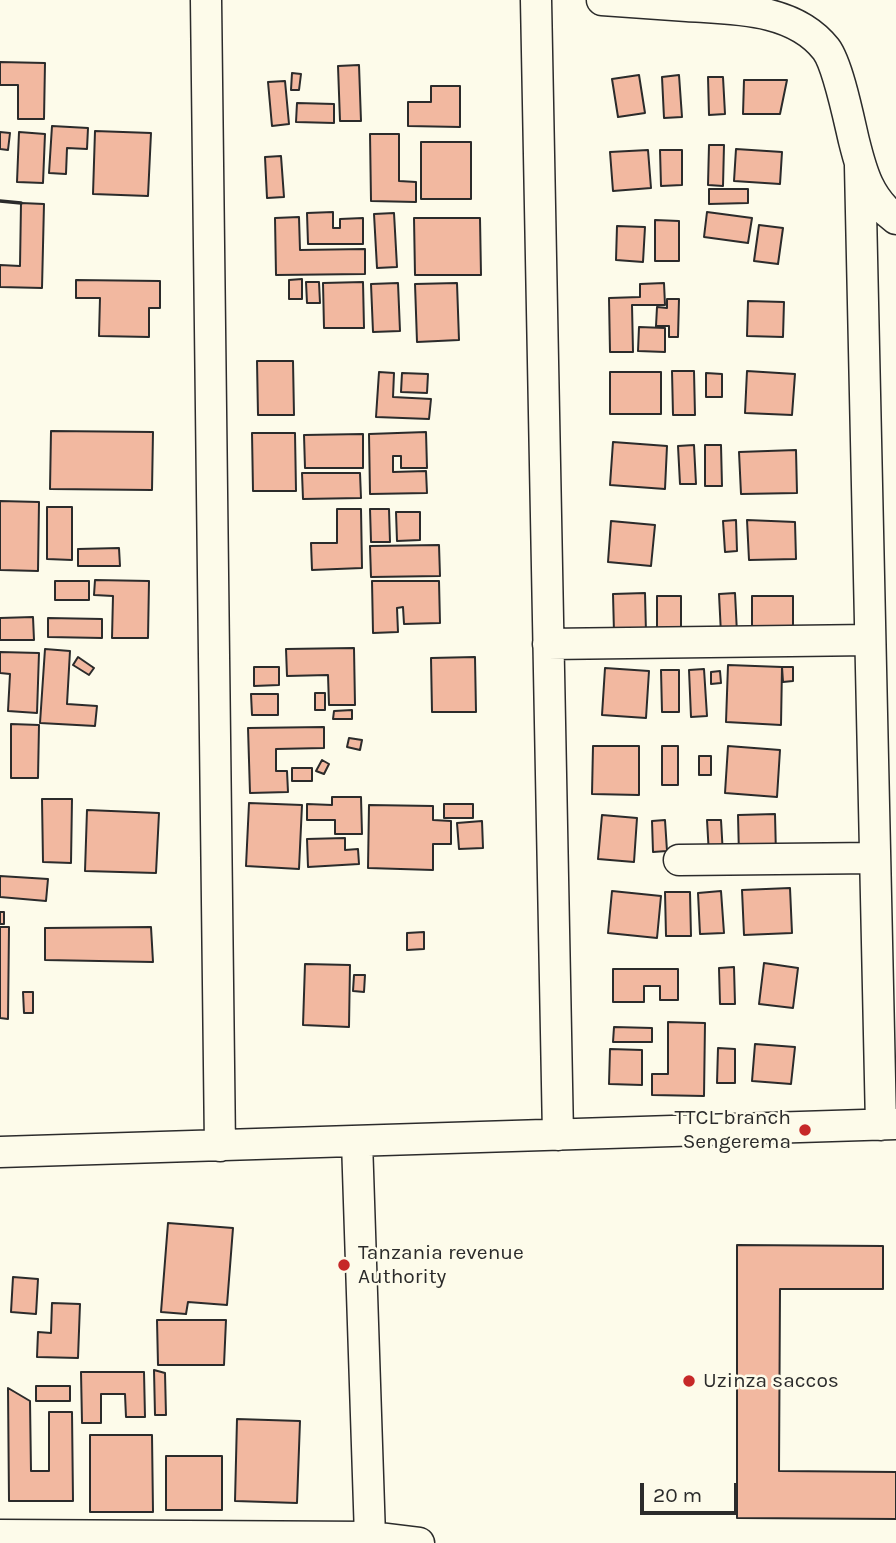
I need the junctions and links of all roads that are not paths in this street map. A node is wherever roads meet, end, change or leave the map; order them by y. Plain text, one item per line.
1 (206, 0) edge
2 (536, 0) edge
3 (602, 0) edge
4 (860, 166) junction
5 (896, 219) edge
6 (870, 640) junction
7 (548, 644) junction
8 (875, 858) junction
9 (679, 860) dead end
10 (889, 1125) edge
11 (558, 1135) junction
12 (357, 1142) junction
13 (220, 1146) junction
14 (0, 1152) edge
15 (0, 1535) edge
16 (370, 1537) junction
17 (419, 1543) edge

1 - 13 street
2 - 7 street
3 - 4 street
4 - 5 street
4 - 6 street
6 - 7 street
6 - 8 street
7 - 11 street
8 - 9 street
8 - 10 street
10 - 11 street
11 - 12 street
12 - 13 street
12 - 16 street
13 - 14 street
15 - 16 street
16 - 17 street

